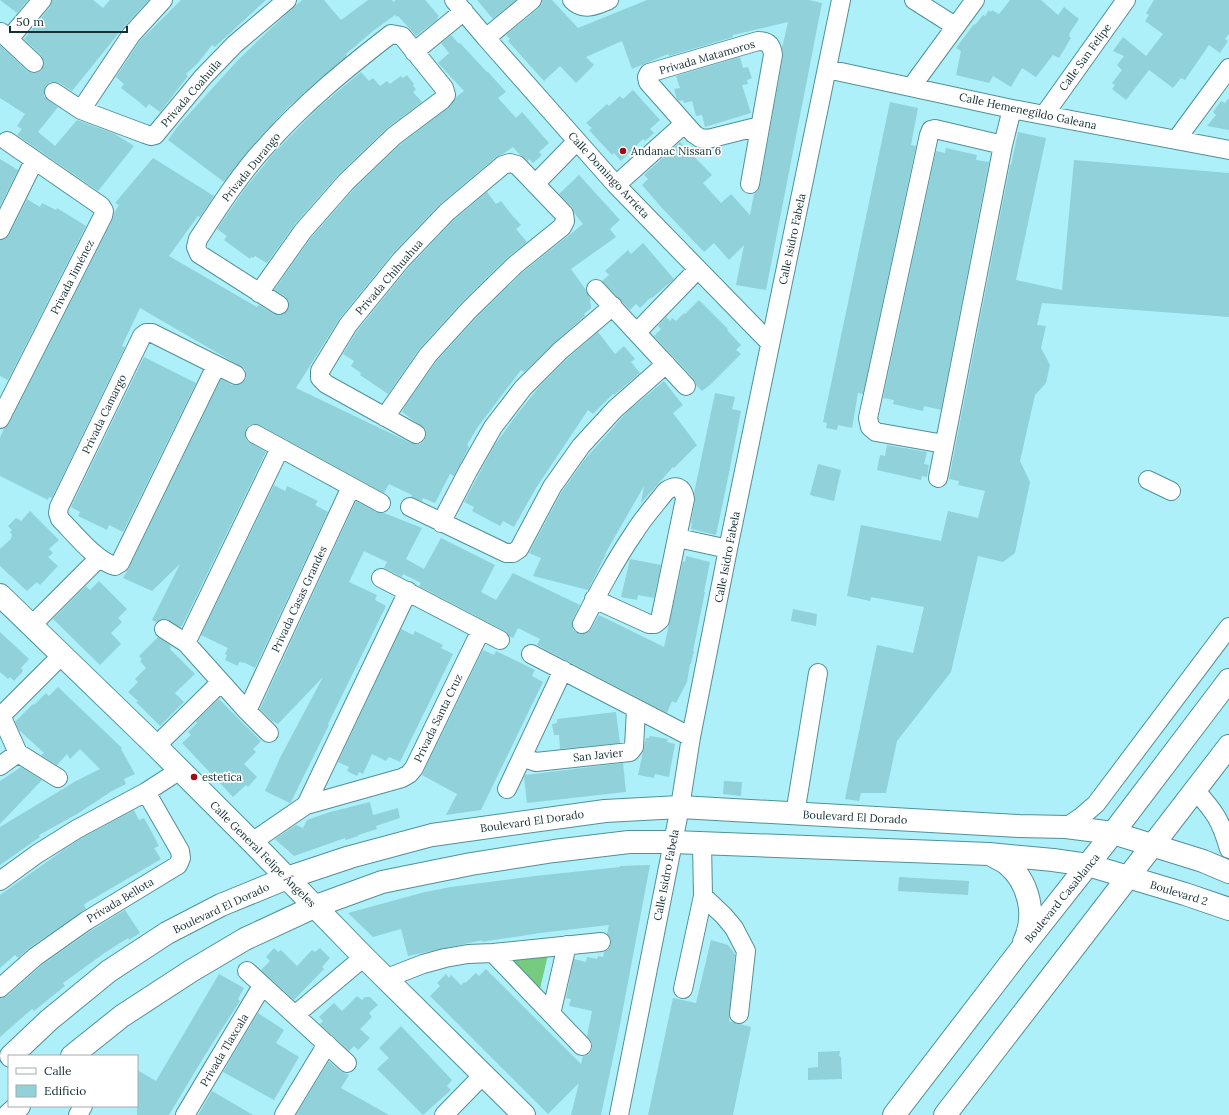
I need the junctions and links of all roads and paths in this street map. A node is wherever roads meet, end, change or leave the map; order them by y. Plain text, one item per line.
1 (42, 0) edge
2 (163, 0) edge
3 (287, 0) edge
4 (532, 0) edge
5 (572, 0) edge
6 (609, 0) edge
7 (841, 0) edge
8 (914, 0) edge
9 (975, 0) edge
10 (1126, 0) edge
11 (459, 6) edge
12 (955, 26) junction
13 (5, 35) edge
14 (486, 38) junction
15 (414, 52) junction
16 (34, 63) dead end
17 (1229, 68) edge
18 (827, 69) junction
19 (912, 86) junction
20 (54, 92) dead end
21 (1012, 109) junction
22 (81, 110) junction
23 (1044, 115) junction
24 (684, 124) junction
25 (760, 126) junction
26 (1176, 140) junction
27 (7, 141) dead end
28 (577, 141) junction
29 (1003, 145) junction
30 (1229, 150) edge
31 (34, 161) junction
32 (535, 184) junction
33 (616, 184) junction
34 (750, 184) dead end
35 (0, 230) edge
36 (698, 269) junction
37 (596, 289) dead end
38 (259, 293) junction
39 (279, 305) dead end
40 (613, 306) junction
41 (637, 332) junction
42 (770, 343) junction
43 (666, 364) junction
44 (216, 366) junction
45 (236, 375) dead end
46 (686, 386) dead end
47 (385, 417) junction
48 (0, 419) edge
49 (255, 434) dead end
50 (416, 434) dead end
51 (944, 444) junction
52 (280, 448) junction
53 (938, 478) dead end
54 (1148, 480) dead end
55 (351, 487) junction
56 (1171, 490) dead end
57 (381, 503) dead end
58 (410, 507) dead end
59 (441, 523) junction
60 (678, 538) junction
61 (728, 549) junction
62 (99, 558) junction
63 (381, 578) dead end
64 (408, 592) junction
65 (0, 595) edge
66 (594, 599) junction
67 (582, 624) dead end
68 (31, 626) junction
69 (1229, 627) edge
70 (164, 629) dead end
71 (481, 630) junction
72 (500, 640) dead end
73 (186, 643) junction
74 (531, 654) dead end
75 (62, 655) junction
76 (563, 670) junction
77 (818, 673) dead end
78 (1229, 680) edge
79 (221, 682) junction
80 (636, 709) junction
81 (247, 711) junction
82 (1, 714) edge
83 (269, 733) dead end
84 (691, 737) junction
85 (156, 746) junction
86 (1229, 746) edge
87 (18, 753) junction
88 (523, 756) junction
89 (0, 766) edge
90 (180, 770) junction
91 (58, 778) dead end
92 (507, 789) dead end
93 (1195, 790) junction
94 (146, 792) junction
95 (306, 805) junction
96 (680, 807) junction
97 (795, 814) junction
98 (1066, 827) junction
99 (1113, 833) junction
100 (252, 842) junction
101 (673, 842) junction
102 (702, 843) junction
103 (1154, 845) junction
104 (1229, 849) edge
105 (989, 854) junction
106 (1088, 866) junction
107 (1229, 872) edge
108 (1128, 877) junction
109 (287, 878) junction
110 (0, 880) edge
111 (703, 896) junction
112 (316, 906) junction
113 (1229, 909) edge
114 (601, 942) dead end
115 (567, 945) junction
116 (1018, 952) junction
117 (493, 953) junction
118 (364, 956) junction
119 (247, 971) dead end
120 (387, 978) junction
121 (262, 986) junction
122 (0, 988) edge
123 (683, 989) dead end
124 (551, 1014) junction
125 (739, 1014) dead end
126 (295, 1015) junction
127 (327, 1044) junction
128 (582, 1046) dead end
129 (12, 1055) edge
130 (73, 1055) edge
131 (8, 1059) edge
132 (347, 1063) dead end
133 (0, 1066) edge
134 (483, 1075) junction
135 (17, 1107) edge
136 (10, 1115) edge
137 (185, 1115) edge
138 (284, 1115) edge
139 (444, 1115) edge
140 (524, 1115) edge
141 (619, 1115) edge
142 (894, 1115) edge
143 (945, 1115) edge

1 - 13 street
2 - 22 street
3 - 22 street, Privada Coahuila
4 - 14 street
5 - 6 street
7 - 18 street, Calle Isidro Fabela
8 - 12 street
9 - 12 street
10 - 23 street, Calle San Felipe
11 - 14 street, Calle Domingo Arrieta
11 - 15 street
12 - 19 street
13 - 16 street
14 - 28 street, Calle Domingo Arrieta
15 - 38 street, Privada Durango
15 - 38 street, Privada Durango
17 - 26 street
18 - 19 street, Calle Hemenegildo Galeana
18 - 42 street, Calle Isidro Fabela
19 - 21 street, Calle Hemenegildo Galeana
20 - 22 street, Privada Coahuila
21 - 23 street, Calle Hemenegildo Galeana
21 - 29 street
23 - 26 street, Calle Hemenegildo Galeana
24 - 25 street, Privada Matamoros
24 - 25 street, Privada Matamoros
24 - 33 street
25 - 34 street, Privada Matamoros
26 - 30 street, Calle Hemenegildo Galeana
27 - 31 street, Privada Jiménez
28 - 32 street
28 - 33 street, Calle Domingo Arrieta
29 - 51 street
29 - 51 street
31 - 35 street
31 - 48 street, Privada Jiménez
32 - 47 street, Privada Chihuahua
32 - 47 street, Privada Chihuahua
33 - 36 street, Calle Domingo Arrieta
36 - 41 street
36 - 42 street, Calle Domingo Arrieta
37 - 40 street
38 - 39 street, Privada Durango
40 - 41 street
40 - 59 street
41 - 43 street
42 - 61 street, Calle Isidro Fabela
43 - 46 street
43 - 59 street
44 - 45 street, Privada Camargo
44 - 62 street, Privada Camargo
44 - 62 street, Privada Camargo
47 - 50 street, Privada Chihuahua
49 - 52 street
51 - 53 street
52 - 55 street
52 - 73 street
54 - 56 street
55 - 57 street
55 - 81 street, Privada Casas Grandes
58 - 59 street
60 - 61 street
60 - 66 street
60 - 66 street
61 - 84 street, Calle Isidro Fabela
62 - 68 street
63 - 64 street
64 - 71 street
64 - 95 street, Privada Santa Cruz
65 - 68 main road, Calle General Felipe Ángeles
66 - 67 street
68 - 75 main road, Calle General Felipe Ángeles
69 - 98 street
70 - 73 street
71 - 72 street
71 - 95 street, Privada Santa Cruz
73 - 79 street
74 - 76 street
75 - 82 street
75 - 85 main road, Calle General Felipe Ángeles
76 - 80 street
76 - 88 street
77 - 97 street
78 - 99 main road, Boulevard Casablanca
79 - 81 street
79 - 85 street
80 - 84 street
80 - 88 street, San Javier
81 - 83 street
82 - 87 street
84 - 96 street, Calle Isidro Fabela
85 - 90 main road, Calle General Felipe Ángeles
86 - 93 main road
87 - 89 street
87 - 91 street
88 - 92 street
90 - 94 street
90 - 100 main road, Calle General Felipe Ángeles
93 - 103 main road
93 - 104 street
94 - 110 street
94 - 122 street, Privada Bellota
95 - 100 street, Privada Santa Cruz
96 - 97 main road, Boulevard El Dorado
96 - 101 street, Calle Isidro Fabela
96 - 109 main road, Boulevard El Dorado
97 - 98 main road, Boulevard El Dorado
98 - 99 main road, Boulevard El Dorado
99 - 103 main road, Boulevard El Dorado
99 - 106 main road, Boulevard Casablanca
100 - 109 main road, Calle General Felipe Ángeles
101 - 102 main road
101 - 112 main road
101 - 141 street, Calle Isidro Fabela
102 - 105 main road
102 - 111 street
103 - 107 main road
103 - 108 main road
105 - 106 main road
105 - 116 main road
106 - 108 main road, Boulevard 2
106 - 116 main road, Boulevard Casablanca
108 - 113 main road, Boulevard 2
108 - 143 main road
109 - 112 main road, Calle General Felipe Ángeles
109 - 129 main road, Boulevard El Dorado
111 - 123 street
111 - 125 street
112 - 118 main road, Calle General Felipe Ángeles
112 - 130 main road
114 - 115 street
115 - 117 street
115 - 124 street
116 - 142 main road, Boulevard Casablanca
117 - 120 street
117 - 124 street
118 - 120 main road, Calle General Felipe Ángeles
118 - 126 street
119 - 121 street
120 - 134 main road, Calle General Felipe Ángeles
121 - 126 street
121 - 137 street, Privada Tlaxcala
124 - 128 street
126 - 127 street
127 - 132 street
127 - 138 street
131 - 133 main road, Boulevard El Dorado
134 - 139 street
134 - 140 main road, Calle General Felipe Ángeles
135 - 136 main road

